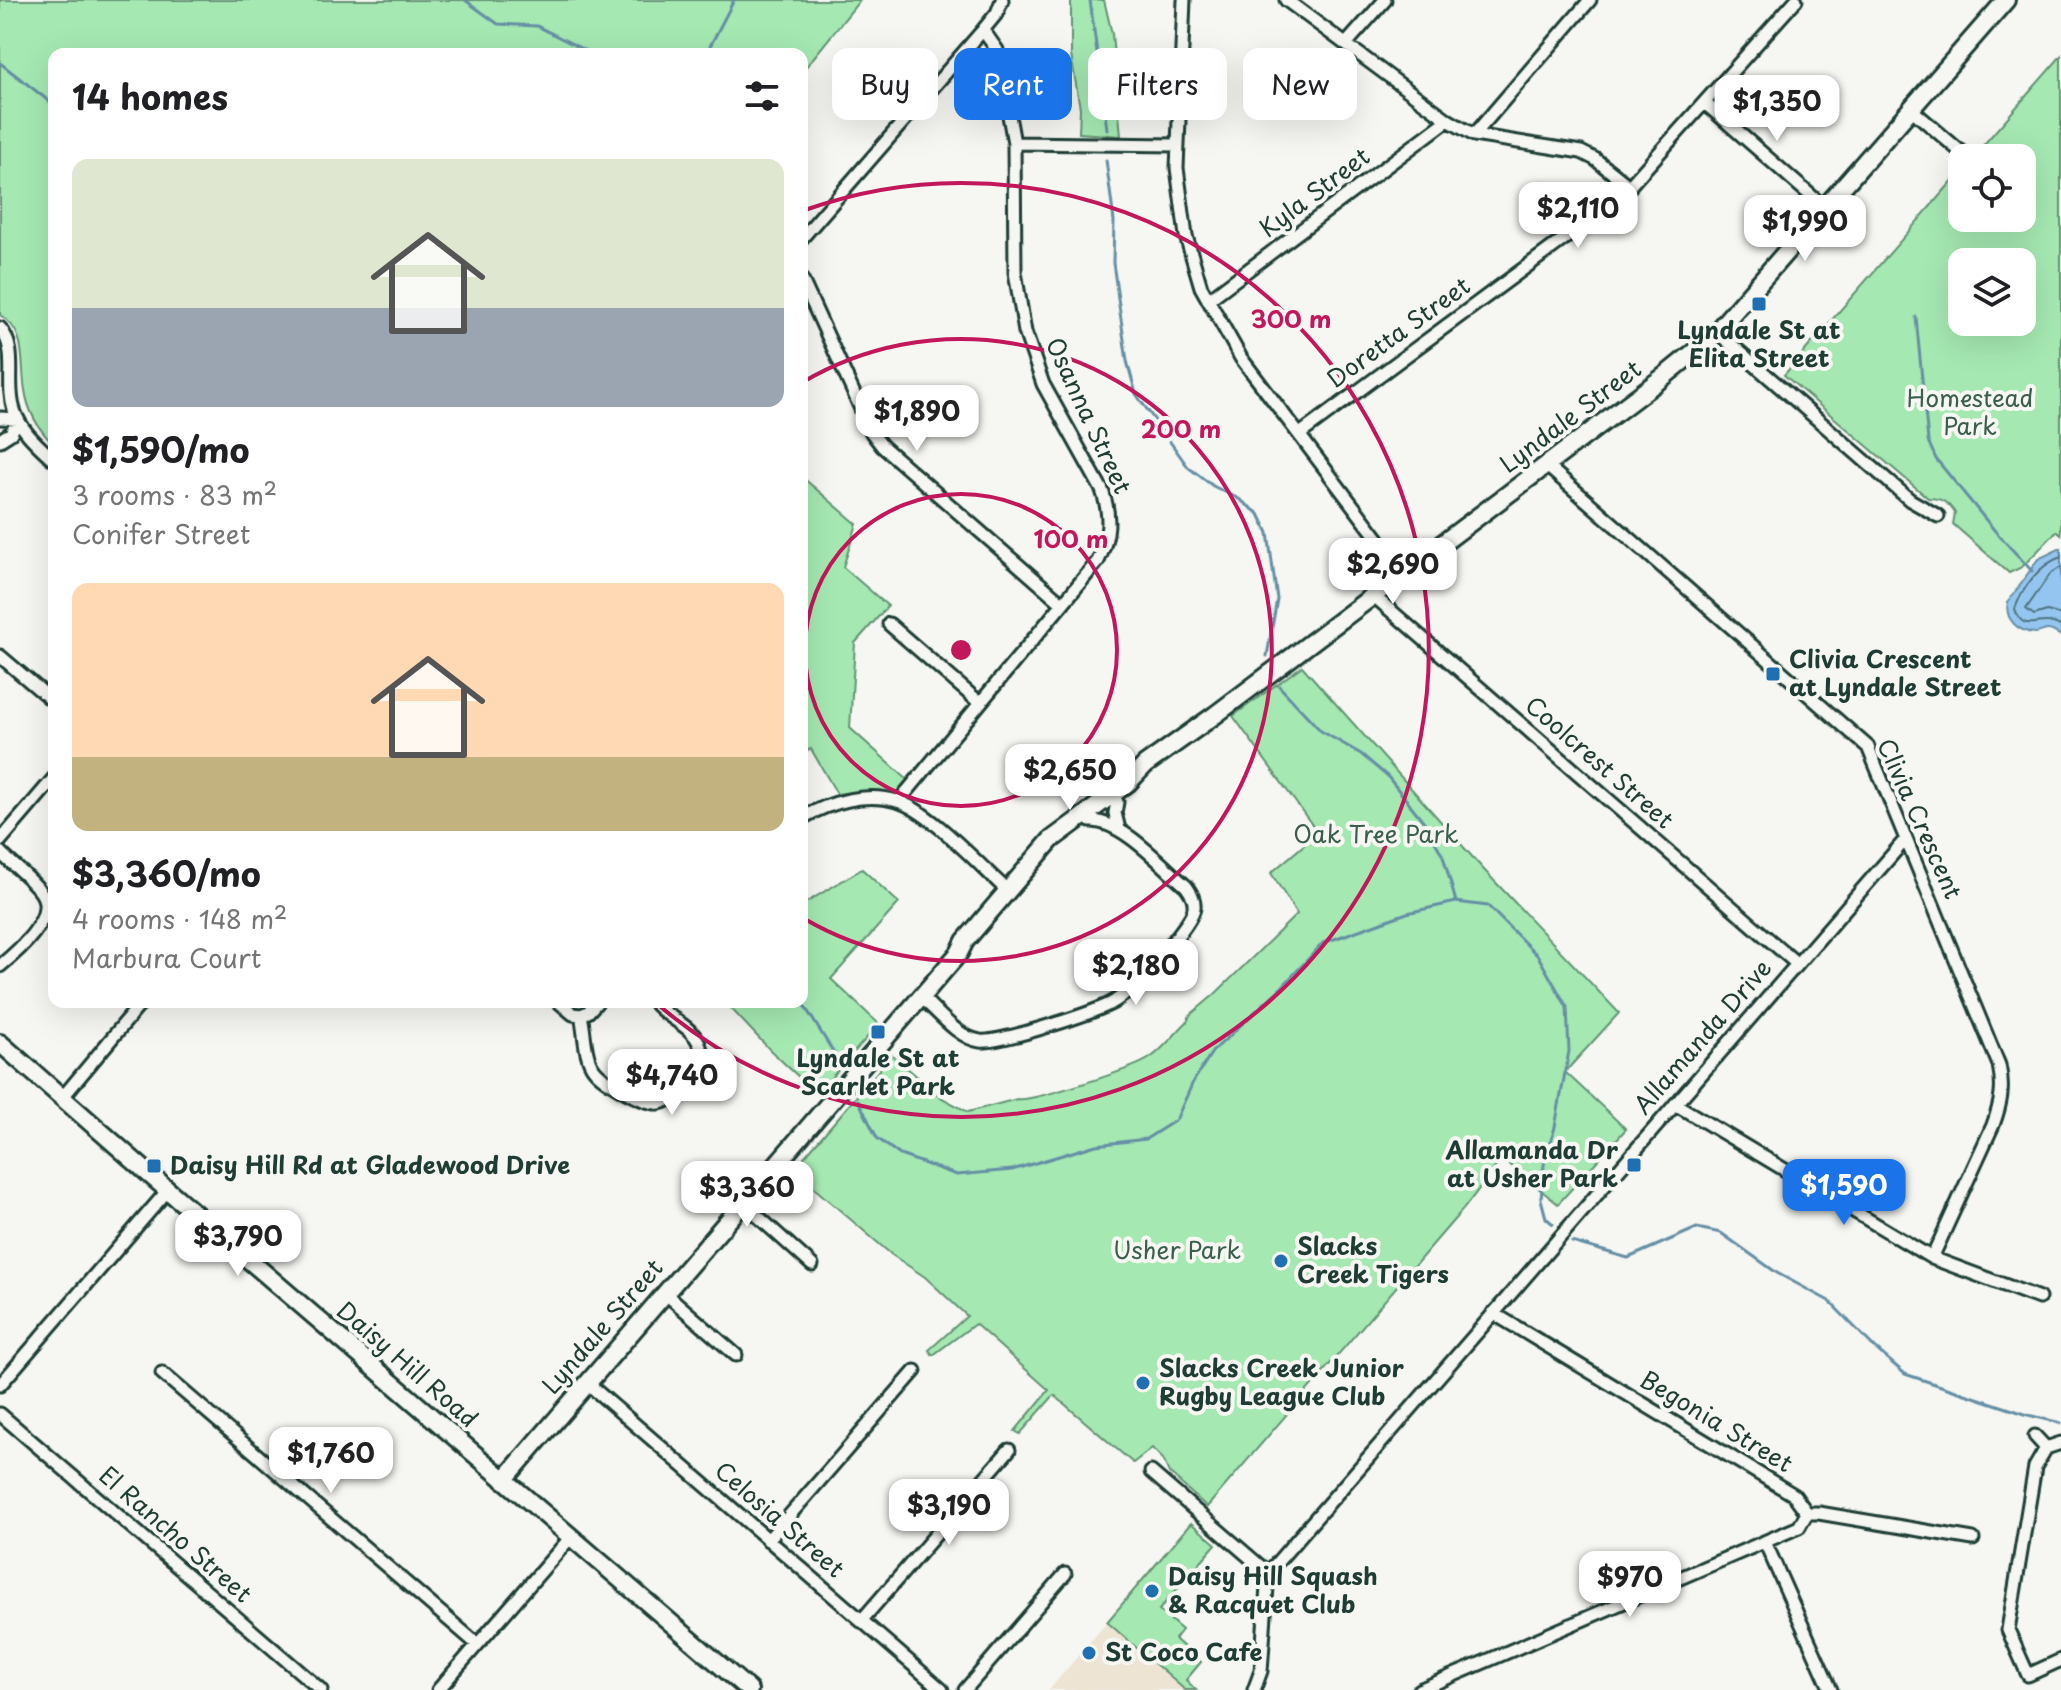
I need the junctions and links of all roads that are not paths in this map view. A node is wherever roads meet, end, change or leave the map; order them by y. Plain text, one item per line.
1 (1002, 0) edge
2 (1184, 0) edge
3 (1286, 0) edge
4 (1385, 0) edge
5 (1590, 0) edge
6 (1796, 0) edge
7 (2006, 0) edge
8 (983, 30) junction
9 (1346, 44) junction
10 (1706, 104) junction
11 (1911, 109) junction
12 (1448, 120) junction
13 (1474, 135) junction
14 (1014, 143) junction
15 (1952, 144) edge
16 (1177, 145) junction
17 (1630, 187) junction
18 (1825, 208) junction
19 (808, 231) edge
20 (808, 293) edge
21 (1208, 300) junction
22 (0, 328) edge
23 (1717, 332) junction
24 (0, 418) edge
25 (18, 419) junction
26 (1300, 434) junction
27 (0, 440) edge
28 (48, 455) edge
29 (1546, 465) junction
30 (1938, 516) dead end
31 (1404, 573) junction
32 (1374, 596) junction
33 (1062, 603) junction
34 (889, 624) dead end
35 (0, 656) edge
36 (48, 697) edge
37 (980, 703) junction
38 (1215, 715) junction
39 (48, 785) edge
40 (899, 801) junction
41 (1117, 802) junction
42 (808, 815) edge
43 (1090, 821) junction
44 (1119, 829) junction
45 (1905, 840) junction
46 (0, 841) edge
47 (0, 852) edge
48 (1011, 893) junction
49 (1796, 963) junction
50 (0, 966) edge
51 (0, 974) edge
52 (921, 997) junction
53 (137, 1008) edge
54 (566, 1008) edge
55 (592, 1008) edge
56 (660, 1008) edge
57 (581, 1015) junction
58 (0, 1043) edge
59 (62, 1098) junction
60 (1675, 1104) junction
61 (168, 1190) junction
62 (743, 1203) junction
63 (1932, 1258) junction
64 (812, 1265) dead end
65 (665, 1293) junction
66 (2039, 1298) dead end
67 (1493, 1313) junction
68 (736, 1355) dead end
69 (915, 1371) dead end
70 (162, 1373) dead end
71 (587, 1383) junction
72 (0, 1385) edge
73 (0, 1414) edge
74 (2035, 1436) dead end
75 (2061, 1443) edge
76 (2046, 1448) junction
77 (1009, 1450) dead end
78 (1151, 1472) dead end
79 (504, 1480) junction
80 (1807, 1513) junction
81 (571, 1537) junction
82 (1973, 1539) dead end
83 (768, 1540) junction
84 (1765, 1542) junction
85 (1268, 1573) junction
86 (1065, 1574) dead end
87 (861, 1621) junction
88 (477, 1644) junction
89 (2061, 1660) edge
90 (1256, 1685) edge
91 (321, 1690) edge
92 (438, 1690) edge
93 (749, 1690) edge
94 (942, 1690) edge
95 (965, 1690) edge
96 (1270, 1690) edge
97 (1419, 1690) edge
98 (1831, 1690) edge

1 - 8 street
2 - 16 street
3 - 9 street
4 - 9 street
5 - 13 street
6 - 10 street, Doretta Street
7 - 11 street, Lyndale Street
8 - 14 street, Osanna Street
8 - 19 street
9 - 12 street
10 - 17 street, Doretta Street
10 - 18 street
11 - 15 street
11 - 18 street, Lyndale Street
12 - 13 street
12 - 21 street, Kyla Street
13 - 17 street
14 - 16 street
14 - 33 street, Osanna Street
16 - 21 street
17 - 26 street, Doretta Street
18 - 23 street, Lyndale Street
20 - 33 street
21 - 26 street
22 - 25 street
23 - 29 street, Lyndale Street
23 - 30 street
24 - 25 street
25 - 27 street
25 - 28 street
26 - 31 street
29 - 31 street, Lyndale Street
29 - 45 street, Clivia Crescent
31 - 32 street, Lyndale Street
32 - 38 street, Lyndale Street
32 - 49 street, Coolcrest Street
33 - 37 street, Osanna Street
34 - 37 street
35 - 36 street
37 - 40 street, Osanna Street
38 - 41 street, Lyndale Street
38 - 48 street, Lyndale Street
39 - 46 street
40 - 42 street
40 - 48 street
41 - 43 street, Lyndale Street
41 - 44 street
43 - 44 street
43 - 48 street, Lyndale Street
44 - 52 street
45 - 49 street, Allamanda Drive
45 - 63 street, Clivia Crescent
47 - 50 street
48 - 52 street, Lyndale Street
49 - 60 street, Allamanda Drive
50 - 51 street
52 - 62 street, Lyndale Street
53 - 59 street
54 - 57 street
55 - 57 street
56 - 57 street
58 - 59 street, Daisy Hill Road
59 - 61 street, Daisy Hill Road
60 - 63 street
60 - 67 street, Allamanda Drive
61 - 72 street
61 - 79 street, Daisy Hill Road
62 - 64 street
62 - 65 street, Lyndale Street
63 - 66 street
65 - 68 street
65 - 71 street, Lyndale Street
67 - 80 street, Begonia Street
67 - 85 street, Allamanda Drive
69 - 83 street
70 - 88 street
71 - 79 street, Lyndale Street
71 - 83 street, Celosia Street
73 - 91 street, El Rancho Street
74 - 76 street
75 - 76 street
76 - 89 street
77 - 87 street
78 - 85 street
79 - 81 street, Daisy Hill Road
80 - 82 street
80 - 84 street
81 - 88 street
81 - 93 street, Daisy Hill Road
83 - 87 street, Celosia Street
84 - 97 street
84 - 98 street
85 - 90 street
86 - 95 street
87 - 94 street, Celosia Street
88 - 92 street
90 - 96 street

